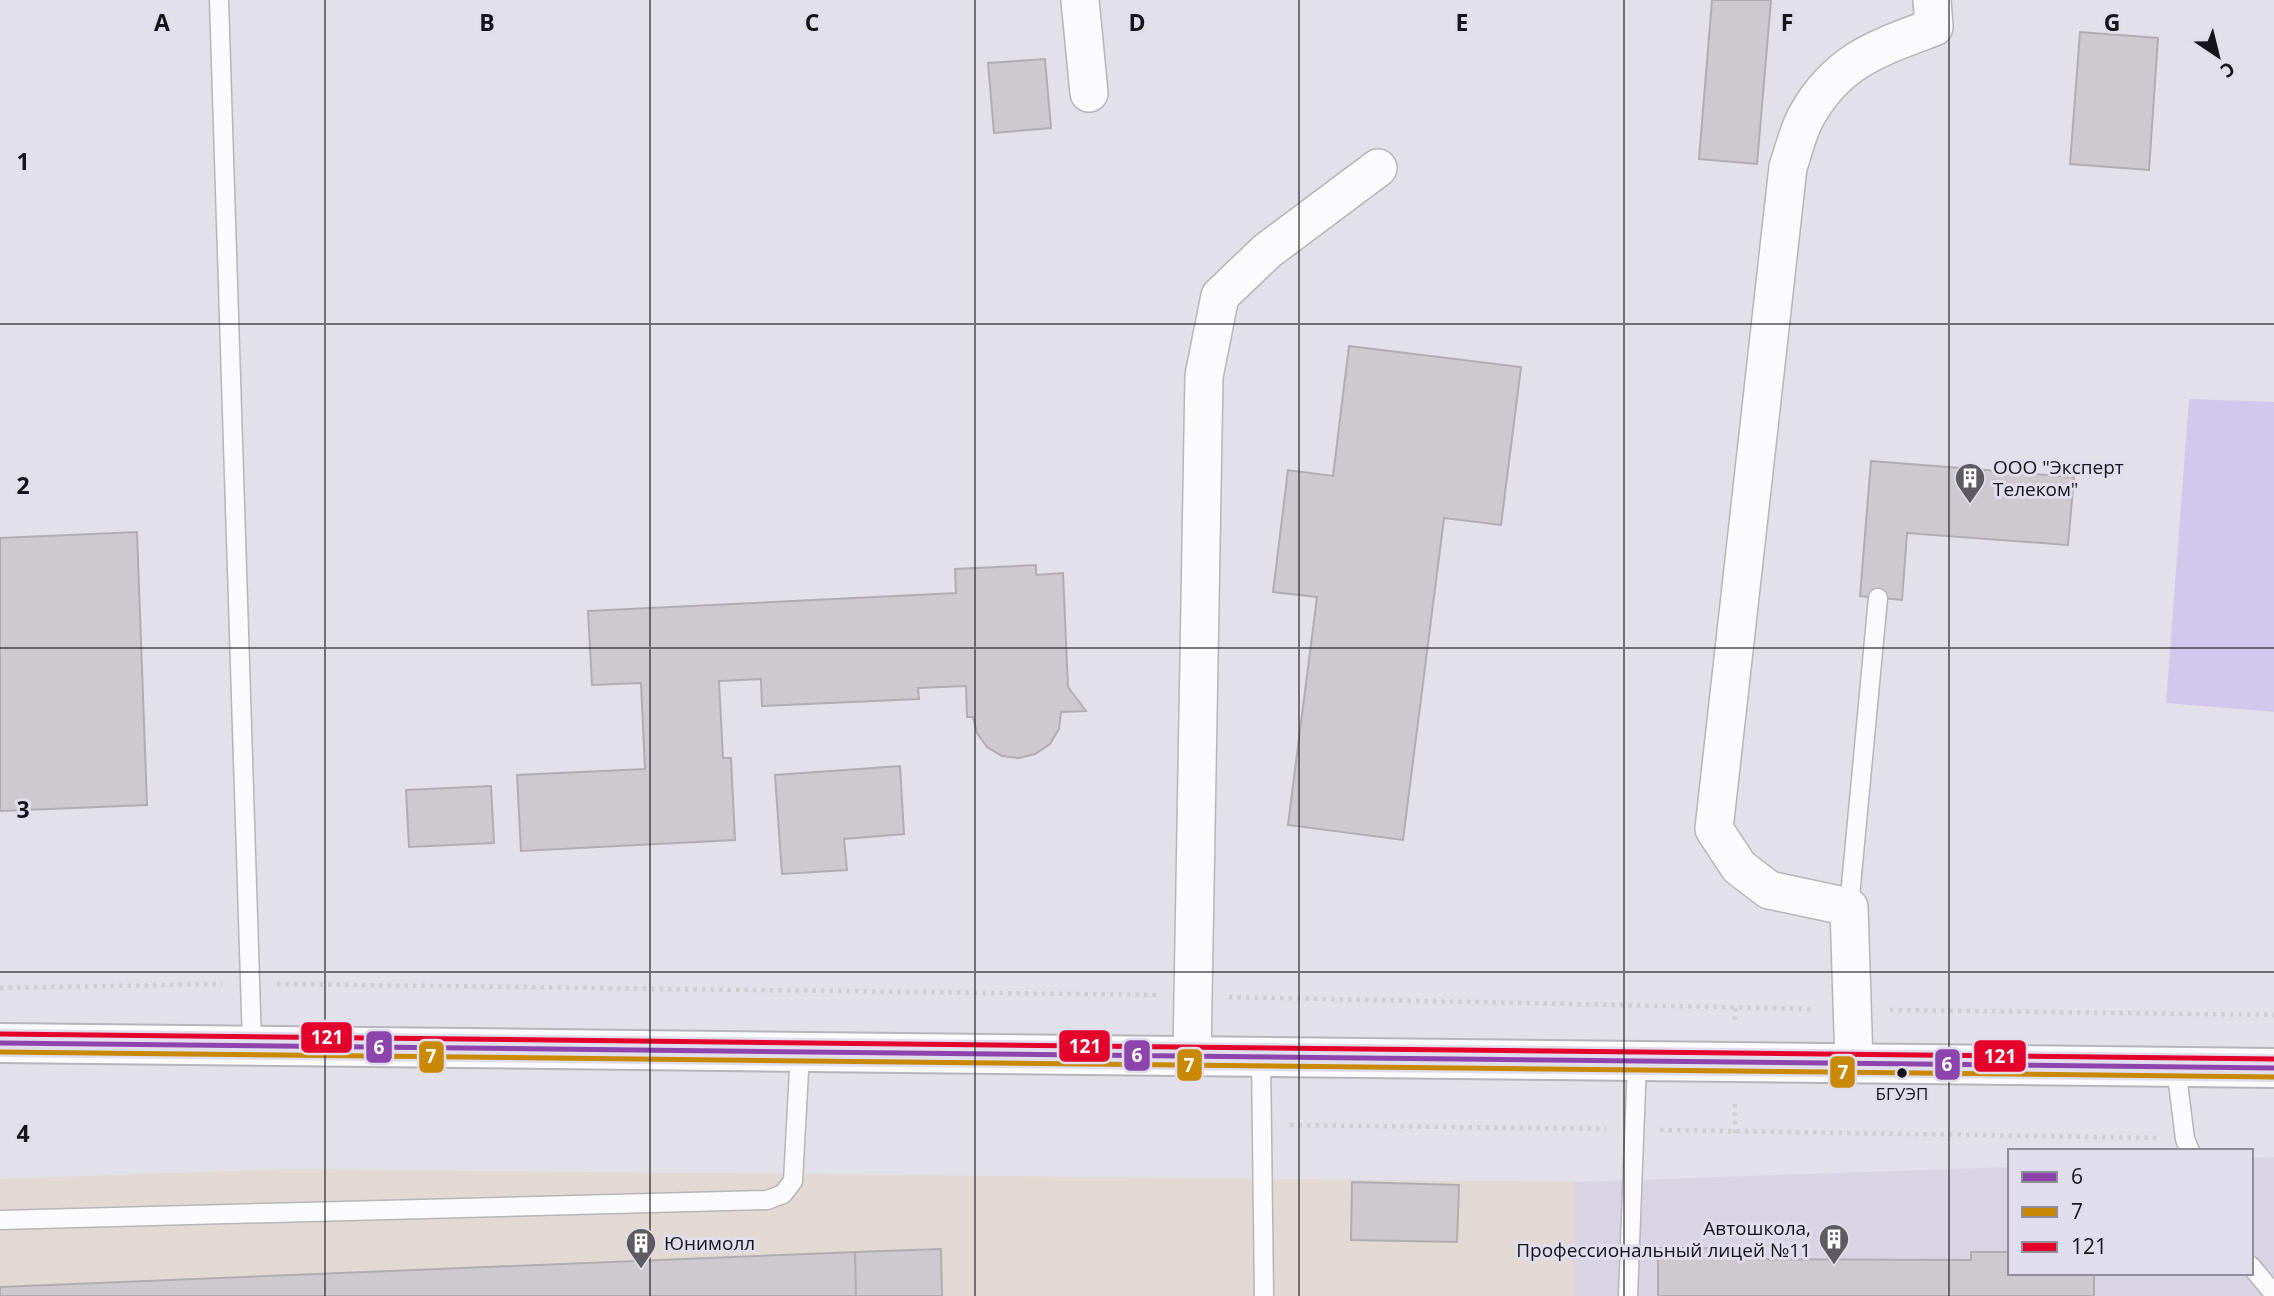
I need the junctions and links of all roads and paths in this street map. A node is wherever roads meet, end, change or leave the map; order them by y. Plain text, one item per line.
1 (219, 0) edge
2 (1080, 0) edge
3 (1932, 0) edge
4 (1089, 93) dead end
5 (1378, 168) dead end
6 (1878, 598) dead end
7 (1849, 907) junction
8 (250, 984) junction
9 (0, 988) edge
10 (1193, 996) junction
11 (1853, 1010) junction
12 (2274, 1015) edge
13 (0, 1043) edge
14 (252, 1044) junction
15 (800, 1052) junction
16 (1192, 1055) junction
17 (1261, 1056) junction
18 (1637, 1060) junction
19 (1854, 1063) junction
20 (2176, 1067) junction
21 (2274, 1068) edge
22 (1262, 1125) junction
23 (1634, 1129) junction
24 (2187, 1145) edge
25 (0, 1220) edge
26 (2253, 1268) edge
27 (2274, 1294) edge
28 (1264, 1296) edge
29 (1628, 1296) edge

1 - 8 lane
2 - 4 street
3 - 7 street
5 - 10 street
6 - 7 lane
7 - 11 street
8 - 9 path
8 - 10 path
8 - 14 lane
10 - 11 path
10 - 16 street
11 - 12 path
11 - 19 street
13 - 14 main road
14 - 15 main road
15 - 16 main road
15 - 25 lane
16 - 17 main road
17 - 18 main road
17 - 22 lane
18 - 19 main road
18 - 23 lane
19 - 20 main road
20 - 21 main road
20 - 24 lane
22 - 23 path
22 - 28 lane
23 - 24 path
23 - 29 lane
26 - 27 lane

